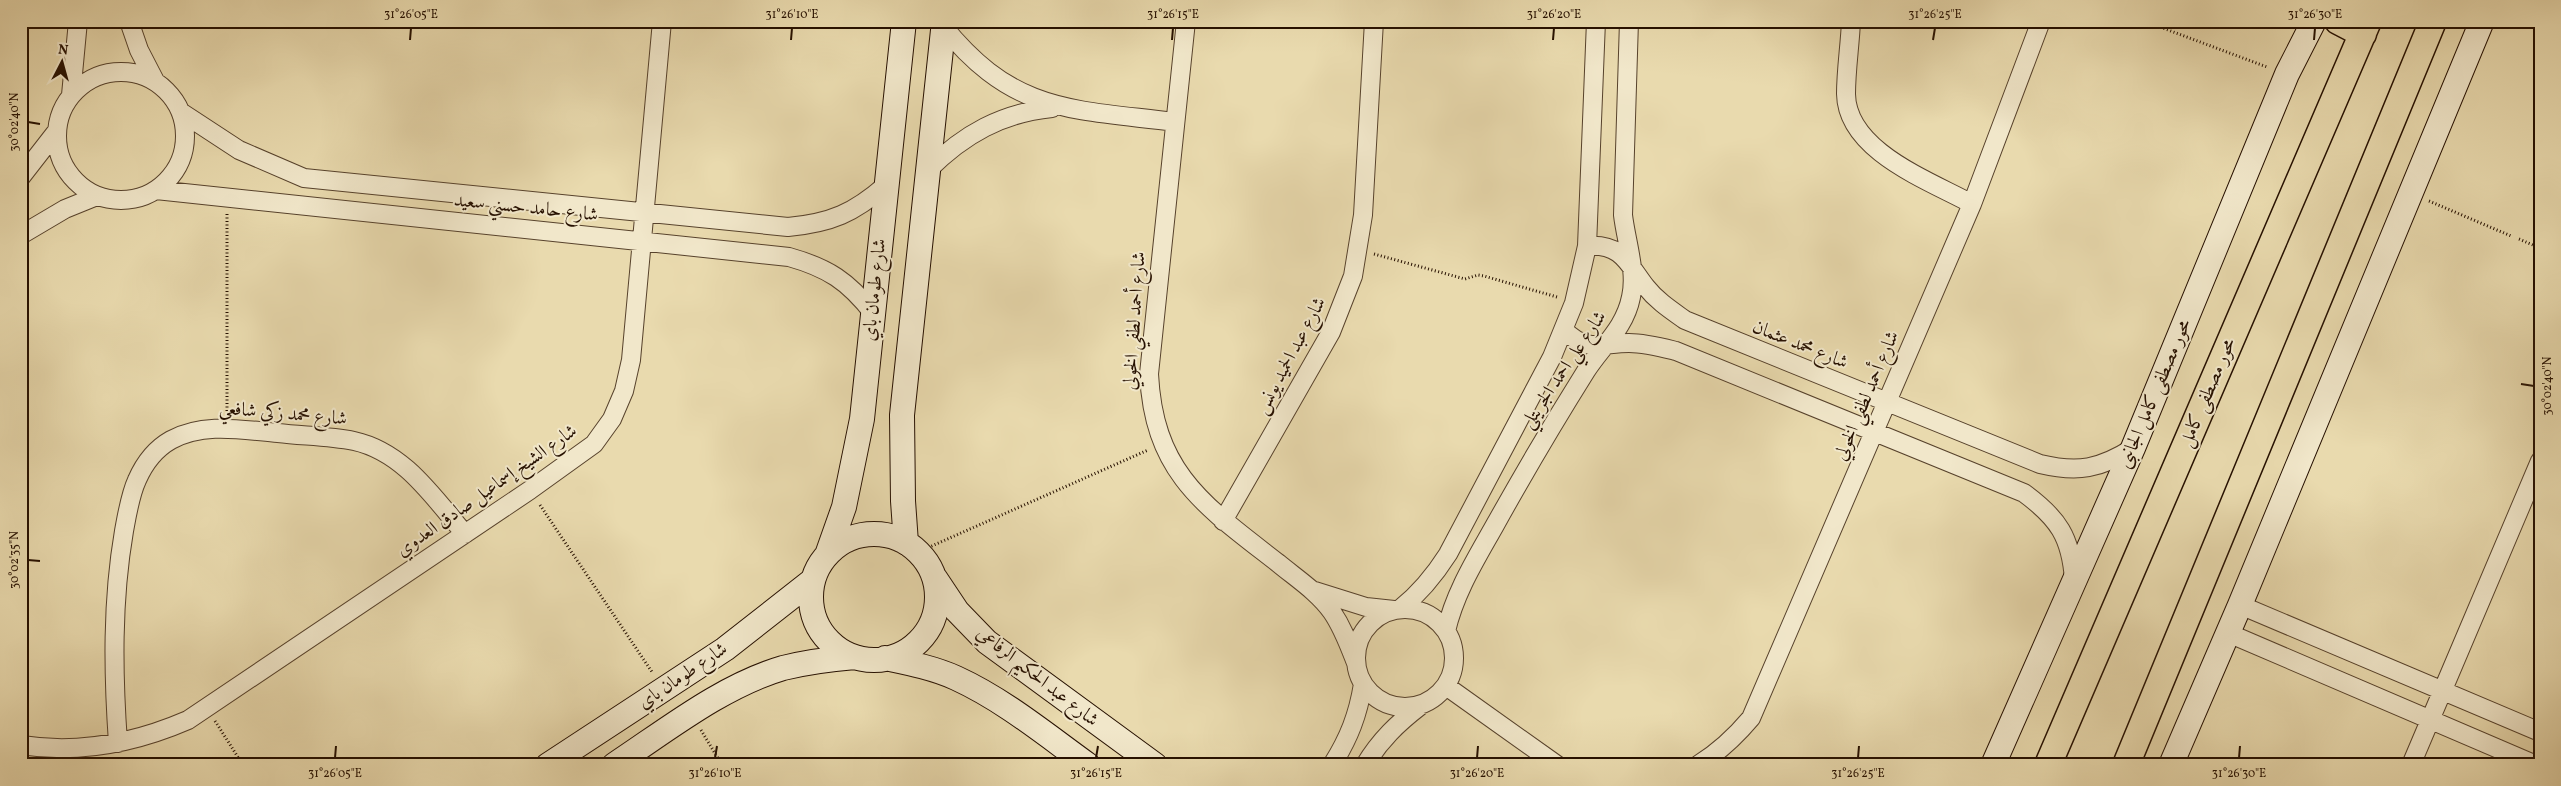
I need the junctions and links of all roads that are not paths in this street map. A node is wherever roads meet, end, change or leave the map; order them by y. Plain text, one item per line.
1 (78, 21) edge
2 (129, 21) edge
3 (662, 21) edge
4 (904, 21) edge
5 (1186, 21) edge
6 (1374, 21) edge
7 (1596, 21) edge
8 (1629, 21) edge
9 (1852, 21) edge
10 (2041, 21) edge
11 (2314, 21) edge
12 (2338, 21) edge
13 (2433, 21) edge
14 (2482, 21) edge
15 (943, 24) edge
16 (2366, 28) edge
17 (155, 81) junction
18 (71, 95) junction
19 (1060, 108) junction
20 (181, 112) junction
21 (1175, 122) junction
22 (56, 132) junction
23 (928, 170) junction
24 (21, 177) edge
25 (886, 185) junction
26 (156, 190) junction
27 (97, 196) junction
28 (1972, 204) junction
29 (645, 212) junction
30 (21, 235) edge
31 (642, 242) junction
32 (1587, 246) junction
33 (1633, 268) junction
34 (873, 313) junction
35 (1564, 330) junction
36 (1607, 345) junction
37 (1888, 403) junction
38 (1875, 432) junction
39 (2133, 448) junction
40 (2540, 461) edge
41 (2533, 494) edge
42 (1224, 521) junction
43 (464, 534) junction
44 (912, 547) junction
45 (827, 555) junction
46 (933, 576) junction
47 (813, 580) junction
48 (2074, 582) junction
49 (1310, 589) junction
50 (2240, 605) junction
51 (1398, 609) junction
52 (1446, 631) junction
53 (2228, 633) junction
54 (855, 657) junction
55 (886, 658) junction
56 (1356, 663) junction
57 (1362, 684) junction
58 (1446, 686) junction
59 (2443, 691) junction
60 (1421, 705) junction
61 (2430, 720) junction
62 (2540, 732) edge
63 (118, 743) junction
64 (21, 745) edge
65 (548, 765) edge
66 (614, 765) edge
67 (1088, 765) edge
68 (1155, 765) edge
69 (1332, 765) edge
70 (1365, 765) edge
71 (1557, 765) edge
72 (1698, 765) edge
73 (1993, 765) edge
74 (2048, 765) edge
75 (2126, 765) edge
76 (2171, 765) edge
77 (2411, 765) edge
78 (2536, 765) edge

1 - 18 street
2 - 17 street
3 - 29 street, شارع الشيخ إسماعيل صادق العدوي
4 - 25 street, شارع طومان باي
5 - 21 street, شارع أحمد لطفي الخولي
6 - 42 street, شارع عبد الحميد يونس
7 - 32 street, شارع علي احمد الجريتلي
8 - 33 street, شارع علي احمد الجريتلي
9 - 28 street
10 - 28 street, شارع أحمد لطفي الخولي
11 - 39 street, محور مصطفى كامل الجانبى
12 - 16 main road
13 - 75 main road
14 - 50 street
15 - 19 street
15 - 23 street
16 - 74 main road, محور مصطفى كامل
17 - 18 street
17 - 20 street
18 - 22 street
19 - 21 street
19 - 23 street
20 - 26 street
20 - 29 street, شارع حامد حسني سعيد
21 - 42 street, شارع أحمد لطفي الخولي
22 - 24 street
22 - 27 street
23 - 44 street
25 - 29 street, شارع حامد حسني سعيد
25 - 34 street, شارع طومان باي
26 - 27 street
26 - 31 street, شارع حامد حسني سعيد
27 - 30 street
28 - 37 street, شارع أحمد لطفي الخولي
29 - 31 street, شارع الشيخ إسماعيل صادق العدوي
31 - 34 street, شارع حامد حسني سعيد
31 - 43 street, شارع الشيخ إسماعيل صادق العدوي
32 - 33 street, شارع محمد عثمان
32 - 35 street, شارع علي احمد الجريتلي
33 - 36 street, شارع علي احمد الجريتلي
33 - 37 street, شارع محمد عثمان
34 - 45 street, شارع طومان باي
35 - 36 street
35 - 51 street, شارع علي احمد الجريتلي
36 - 38 street
36 - 52 street, شارع علي احمد الجريتلي
37 - 38 street, شارع أحمد لطفي الخولي
37 - 39 street, شارع محمد عثمان
38 - 48 street
38 - 72 street, شارع أحمد لطفي الخولي
39 - 48 street, محور مصطفى كامل الجانبى
40 - 41 street
41 - 59 street
42 - 49 street, شارع أحمد لطفي الخولي
43 - 63 street, شارع الشيخ إسماعيل صادق العدوي
43 - 63 street, شارع محمد زكي شافعي
44 - 45 street
44 - 46 street
45 - 47 street
46 - 55 street
46 - 68 street, شارع عبد الحكيم الرفاعي
47 - 54 street
47 - 65 street, شارع طومان باي
48 - 73 street, محور مصطفى كامل الجانبى
49 - 51 street, شارع أحمد لطفي الخولي
49 - 56 street, شارع أحمد لطفي الخولي
50 - 53 street
50 - 59 street
51 - 52 street
51 - 56 street
52 - 58 street
53 - 61 street
53 - 76 street
54 - 55 street
54 - 66 street, شارع طومان باي
55 - 67 street, شارع عبد الحكيم الرفاعي
56 - 57 street
57 - 60 street
57 - 69 street
58 - 60 street
58 - 71 street
59 - 61 street
59 - 62 street
60 - 70 street
61 - 77 street
61 - 78 street
63 - 64 street, شارع الشيخ إسماعيل صادق العدوي

